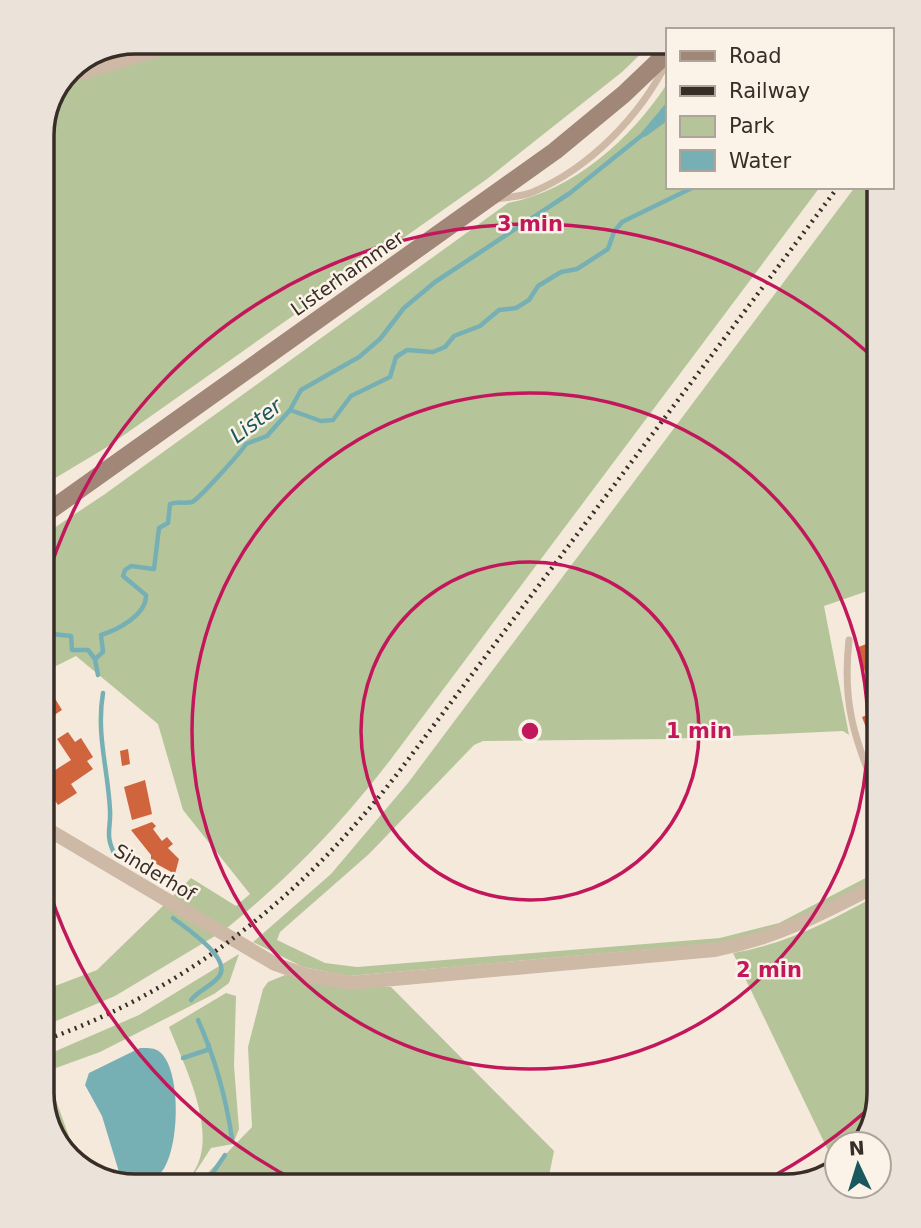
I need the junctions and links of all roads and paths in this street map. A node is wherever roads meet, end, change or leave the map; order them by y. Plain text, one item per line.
1 (666, 54) edge
2 (131, 55) edge
3 (666, 64) edge
4 (88, 70) edge
5 (488, 200) junction
6 (54, 507) edge
7 (849, 640) dead end
8 (867, 764) edge
9 (54, 833) edge
10 (867, 890) edge

1 - 5 main road, Listerhammer
2 - 4 street
3 - 5 lane
5 - 6 main road, Listerhammer
7 - 8 lane
9 - 10 street, Sinderhof

